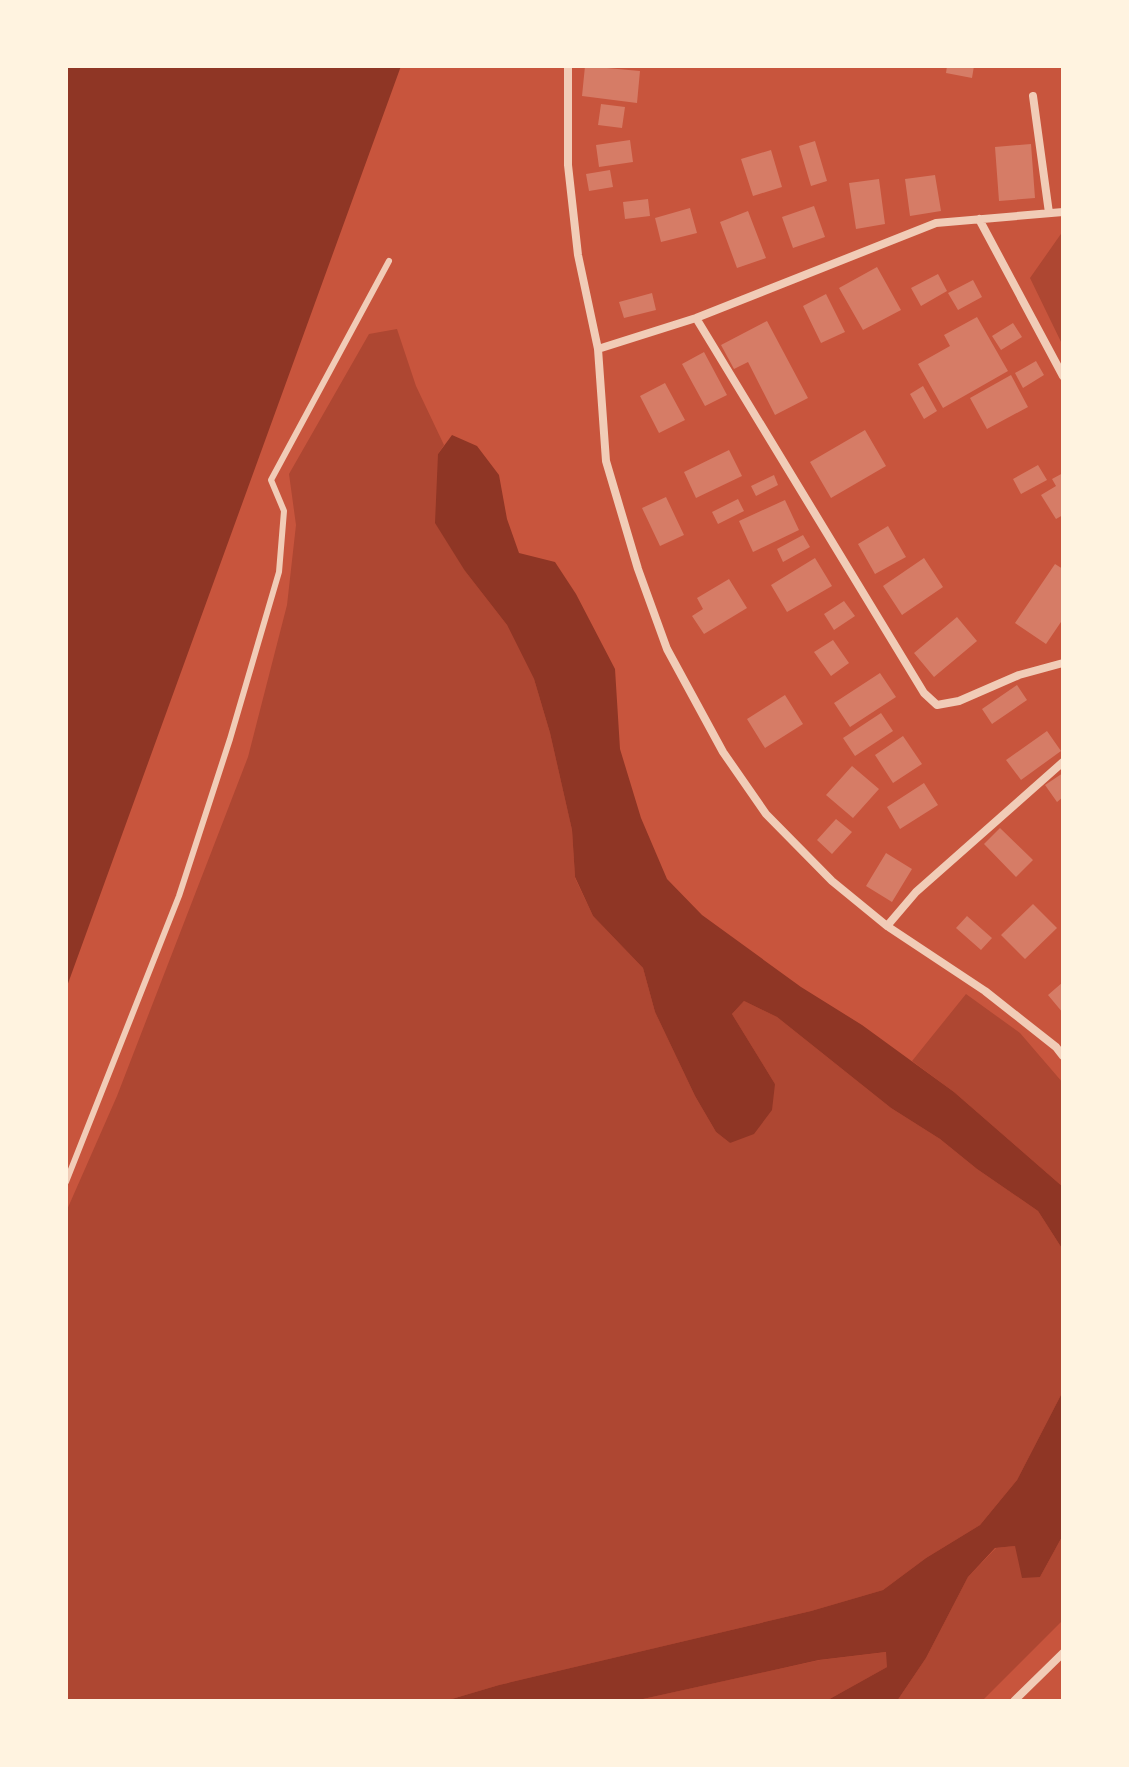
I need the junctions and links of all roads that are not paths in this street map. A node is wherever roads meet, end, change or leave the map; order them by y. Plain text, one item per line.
1 (568, 66) edge
2 (1033, 96) dead end
3 (1063, 212) edge
4 (1049, 213) junction
5 (979, 219) junction
6 (389, 261) dead end
7 (696, 318) junction
8 (598, 349) junction
9 (1063, 376) edge
10 (1063, 663) edge
11 (1063, 762) edge
12 (887, 926) junction
13 (1063, 1056) edge
14 (66, 1182) edge
15 (1063, 1653) edge
16 (1014, 1701) edge

1 - 8 street
2 - 4 street
3 - 4 street
4 - 5 street
5 - 7 street
5 - 9 street
6 - 14 lane
7 - 8 street
7 - 10 street
8 - 12 street
11 - 12 street
12 - 13 street
15 - 16 street

